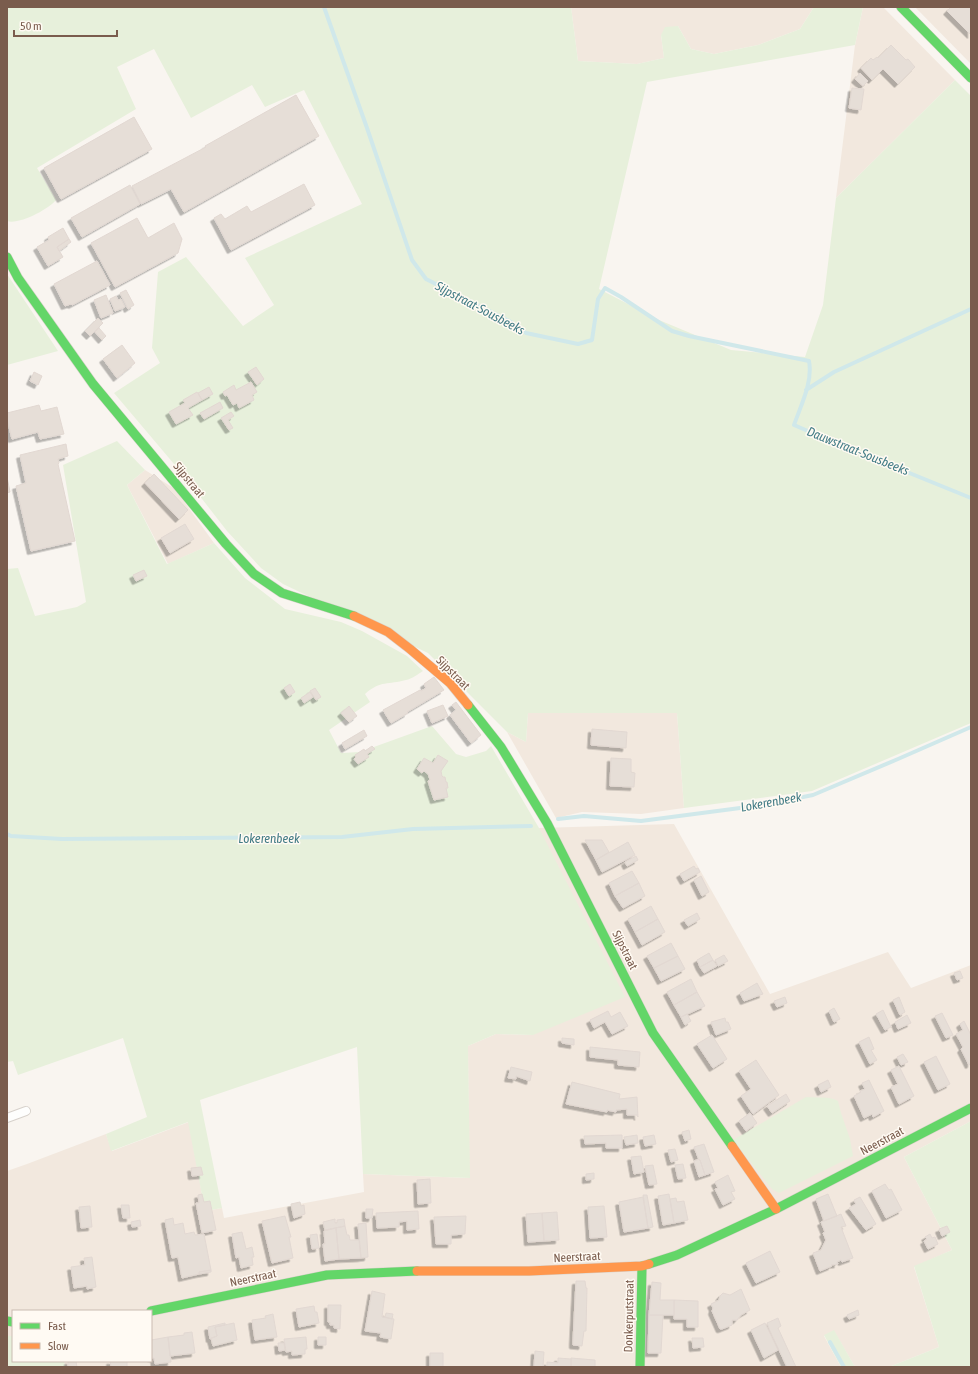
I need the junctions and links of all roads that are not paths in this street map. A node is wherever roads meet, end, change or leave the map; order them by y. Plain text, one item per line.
1 (901, 7) edge
2 (971, 78) edge
3 (7, 256) edge
4 (971, 1108) edge
5 (26, 1111) dead end
6 (7, 1118) edge
7 (776, 1210) junction
8 (642, 1266) junction
9 (152, 1311) edge
10 (640, 1367) edge

1 - 2 street
3 - 7 street, Sijpstraat
4 - 7 street, Neerstraat
5 - 6 lane
7 - 8 street, Neerstraat
8 - 9 street, Neerstraat
8 - 10 street, Donkerputstraat

